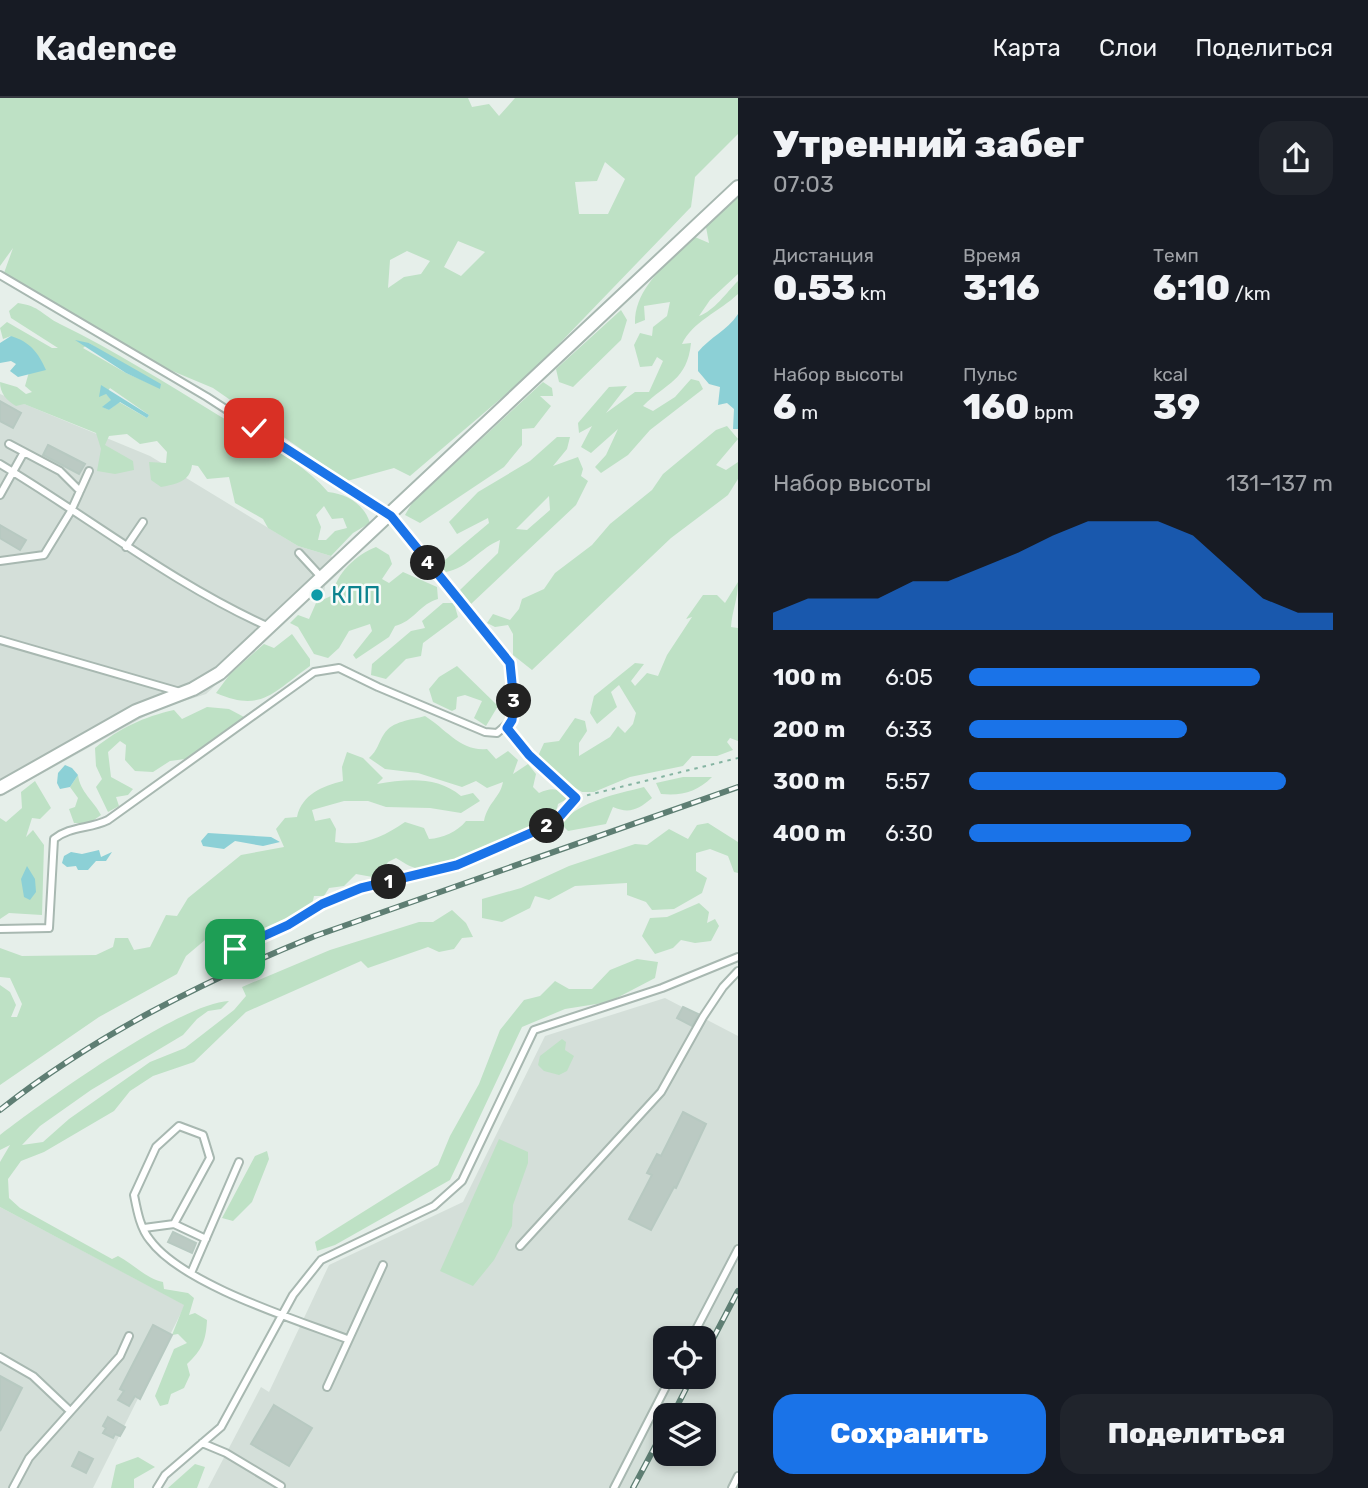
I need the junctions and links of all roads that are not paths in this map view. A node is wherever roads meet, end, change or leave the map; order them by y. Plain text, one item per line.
1 (738, 187) edge
2 (0, 275) edge
3 (9, 444) dead end
4 (24, 452) junction
5 (0, 464) edge
6 (89, 471) dead end
7 (14, 473) junction
8 (80, 491) junction
9 (0, 495) edge
10 (71, 511) junction
11 (391, 516) junction
12 (143, 522) dead end
13 (126, 547) junction
14 (299, 553) dead end
15 (0, 561) edge
16 (322, 578) junction
17 (269, 627) junction
18 (0, 640) edge
19 (181, 692) junction
20 (0, 788) edge
21 (0, 929) edge
22 (738, 957) edge
23 (738, 971) edge
24 (239, 1162) dead end
25 (174, 1224) junction
26 (144, 1228) junction
27 (206, 1239) junction
28 (520, 1245) dead end
29 (738, 1249) edge
30 (383, 1265) dead end
31 (191, 1272) junction
32 (282, 1315) junction
33 (698, 1326) edge
34 (129, 1336) dead end
35 (347, 1339) junction
36 (0, 1357) edge
37 (327, 1388) dead end
38 (665, 1389) edge
39 (71, 1411) junction
40 (202, 1443) junction
41 (738, 1476) edge
42 (281, 1486) edge
43 (13, 1488) edge
44 (157, 1488) edge
45 (614, 1488) edge
46 (732, 1488) edge

1 - 11 street
2 - 11 lane
3 - 4 lane
4 - 7 lane
4 - 8 lane
5 - 7 lane
6 - 8 lane
7 - 9 lane
7 - 10 lane
8 - 10 lane
10 - 13 lane
10 - 15 lane
11 - 16 street
11 - 21 lane
12 - 13 lane
13 - 17 lane
14 - 16 lane
16 - 17 street
17 - 19 street
18 - 19 lane
19 - 20 street
22 - 32 lane
23 - 28 lane
24 - 27 lane
25 - 26 lane
25 - 26 lane
25 - 27 lane
26 - 31 lane
27 - 31 lane
29 - 33 lane
30 - 35 lane
31 - 32 lane
32 - 35 lane
32 - 40 lane
34 - 39 lane
35 - 37 lane
36 - 39 lane
38 - 45 lane
39 - 43 lane
40 - 42 lane
40 - 44 lane
41 - 46 lane

